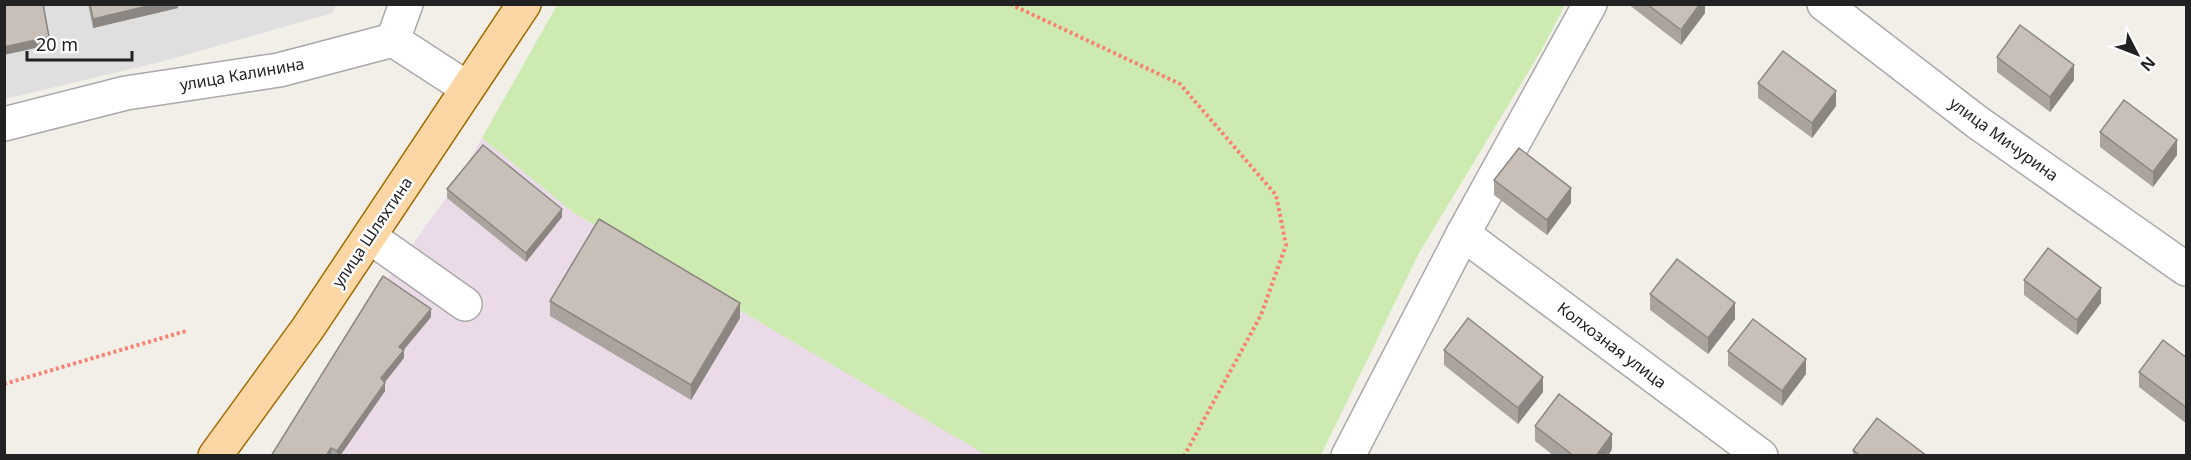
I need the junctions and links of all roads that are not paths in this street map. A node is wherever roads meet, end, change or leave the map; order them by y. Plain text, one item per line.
1 (406, 4) edge
2 (524, 4) edge
3 (1590, 4) edge
4 (1824, 4) edge
5 (393, 40) junction
6 (467, 87) junction
7 (4, 124) edge
8 (1463, 234) junction
9 (370, 237) junction
10 (2187, 269) edge
11 (465, 304) dead end
12 (215, 456) edge
13 (1348, 456) edge
14 (1761, 456) edge

1 - 5 street
2 - 6 main road, улица Шляхтина
3 - 8 street
4 - 10 street, улица Мичурина
5 - 6 street
5 - 7 street, улица Калинина
6 - 9 main road, улица Шляхтина
8 - 13 street
8 - 14 street, Колхозная улица
9 - 11 street
9 - 12 main road, улица Шляхтина

